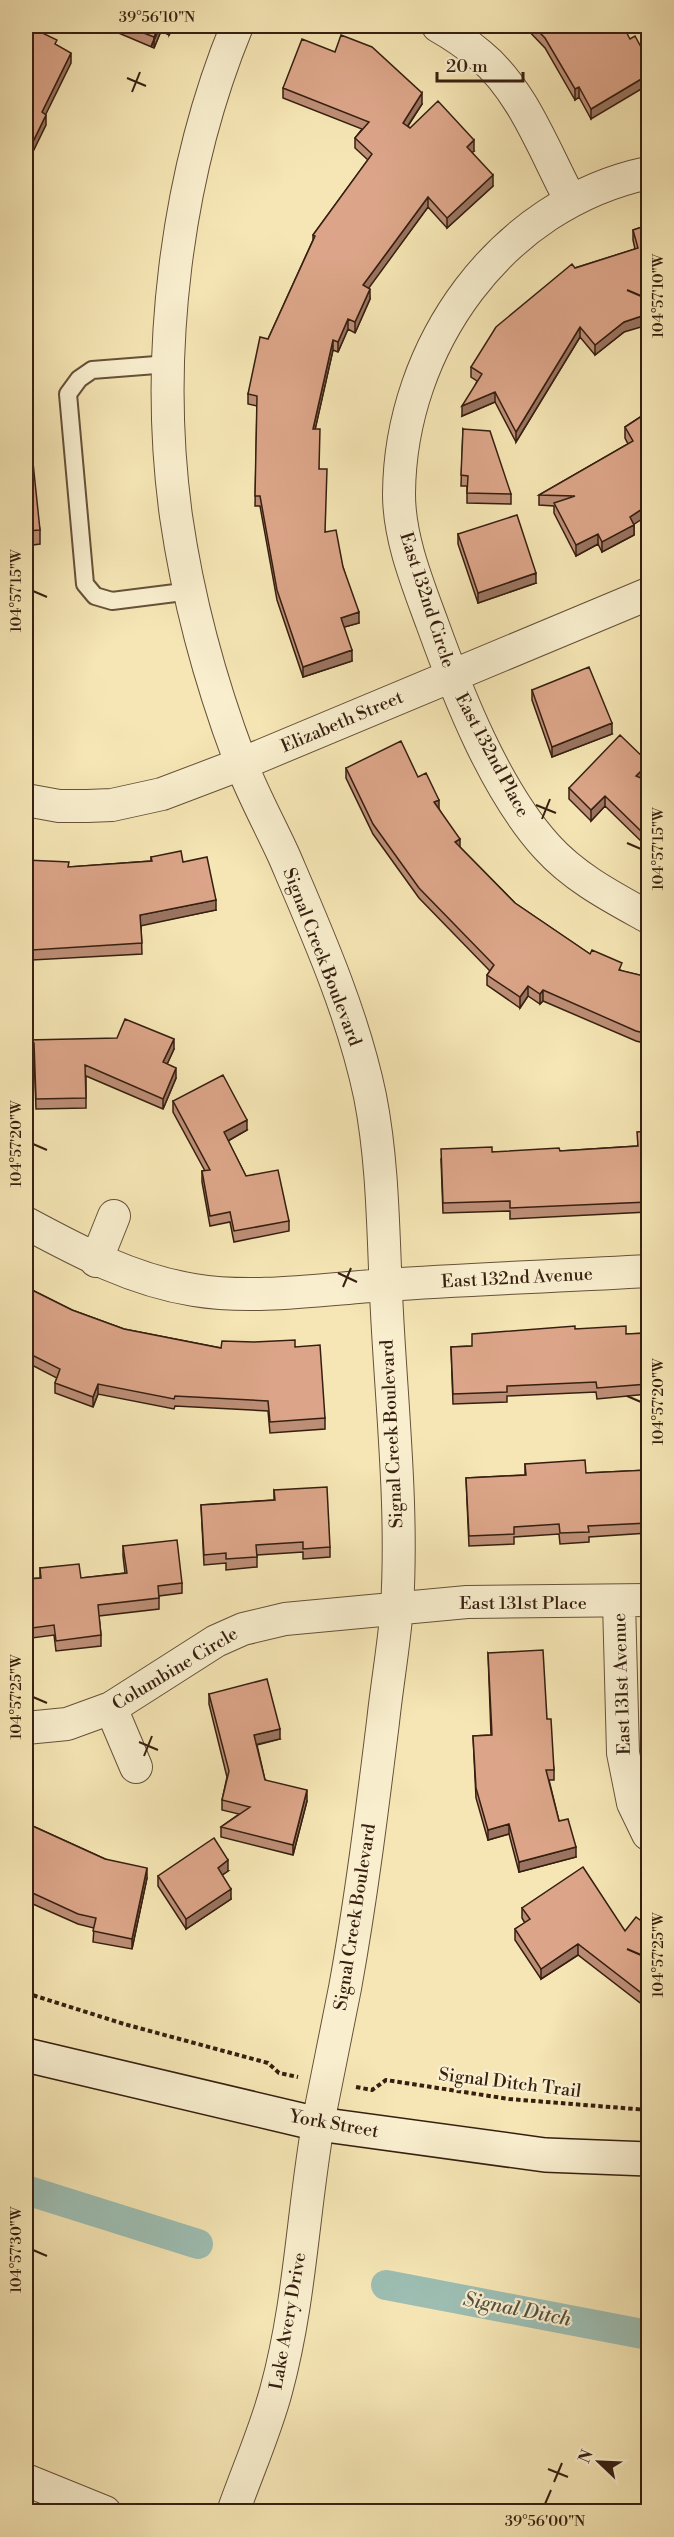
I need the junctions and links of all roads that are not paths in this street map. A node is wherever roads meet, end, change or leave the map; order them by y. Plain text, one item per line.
1 (237, 26) edge
2 (438, 26) edge
3 (648, 173) edge
4 (571, 201) junction
5 (169, 364) junction
6 (191, 591) junction
7 (648, 594) edge
8 (452, 677) junction
9 (242, 764) junction
10 (26, 800) edge
11 (648, 917) edge
12 (114, 1216) dead end
13 (26, 1223) edge
14 (96, 1261) junction
15 (648, 1271) edge
16 (385, 1285) junction
17 (634, 1601) edge
18 (397, 1607) junction
19 (111, 1708) junction
20 (26, 1728) edge
21 (136, 1767) dead end
22 (648, 1834) edge
23 (26, 2055) edge
24 (318, 2124) junction
25 (648, 2159) edge
26 (26, 2480) edge
27 (105, 2511) edge
28 (233, 2511) edge

1 - 5 street, Signal Creek Boulevard
2 - 4 street
3 - 4 street, East 132nd Circle
4 - 8 street, East 132nd Circle
5 - 6 street, Signal Creek Boulevard
5 - 6 lane
6 - 9 street, Signal Creek Boulevard
7 - 8 street, Elizabeth Street
8 - 9 street, Elizabeth Street
8 - 11 street, East 132nd Place
9 - 10 street, Elizabeth Street
9 - 16 street, Signal Creek Boulevard
12 - 14 street
13 - 14 street, East 132nd Avenue
14 - 16 street, East 132nd Avenue
15 - 16 street, East 132nd Avenue
16 - 18 street, Signal Creek Boulevard
17 - 18 street, East 131st Place
17 - 22 street, East 131st Avenue
18 - 19 street, Columbine Circle
18 - 24 street, Signal Creek Boulevard
19 - 20 street, Columbine Circle
19 - 21 street
23 - 24 street, York Street
24 - 25 street, York Street
24 - 28 street, Lake Avery Drive
26 - 27 street

